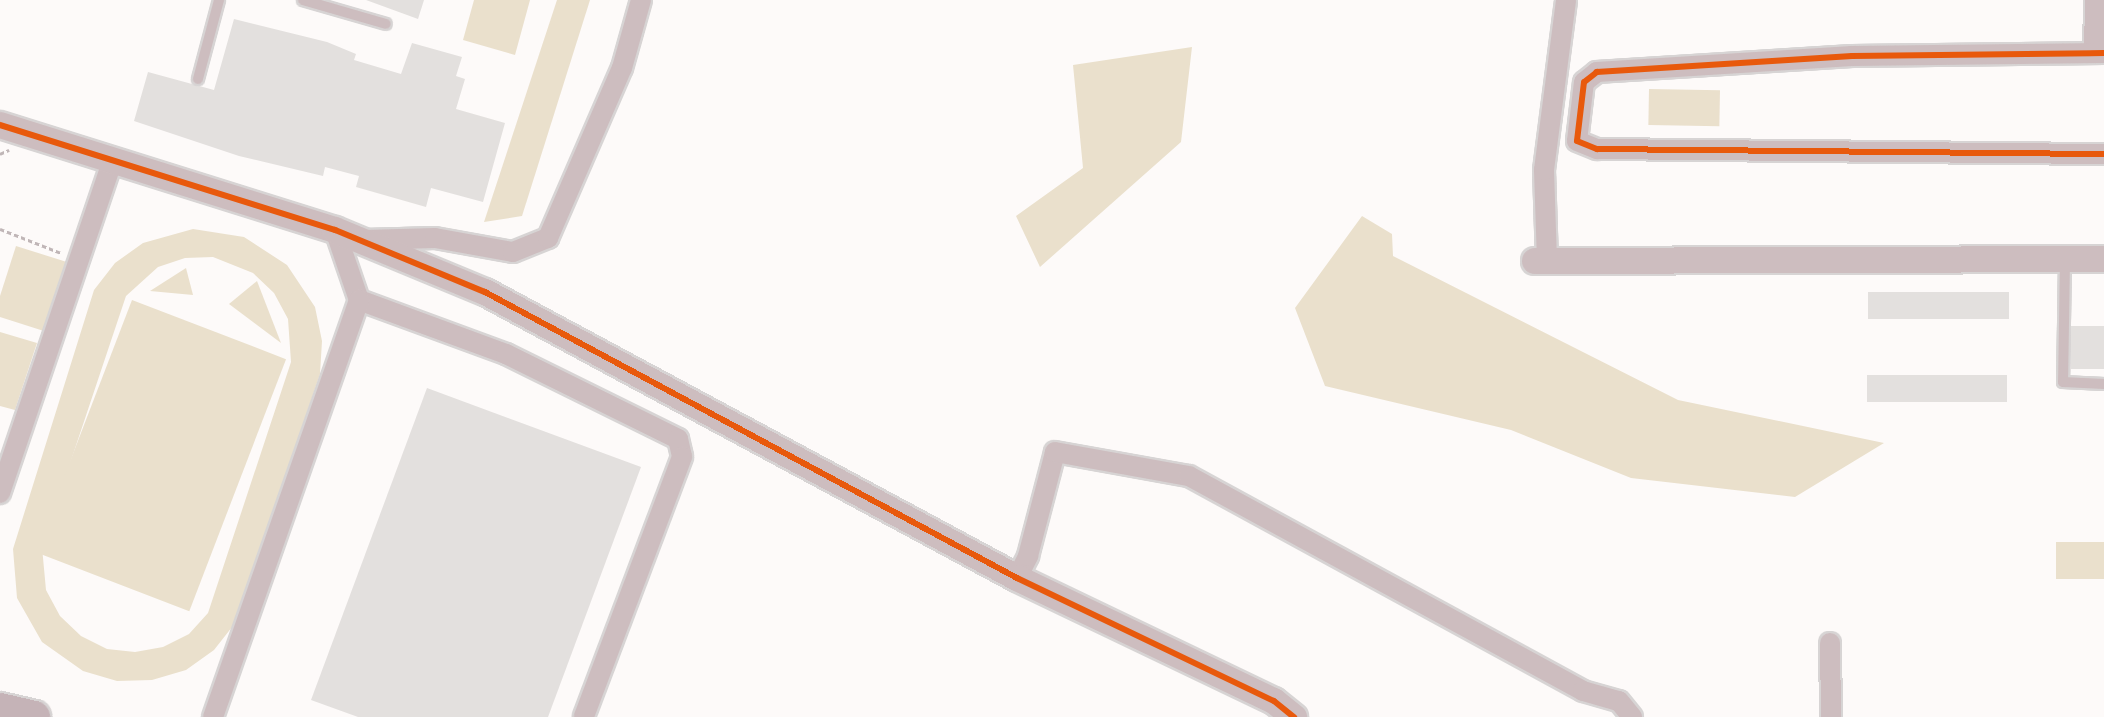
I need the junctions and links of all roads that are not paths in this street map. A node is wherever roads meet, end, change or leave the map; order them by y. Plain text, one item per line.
1 (219, 0) edge
2 (303, 0) edge
3 (641, 0) edge
4 (1566, 0) edge
5 (2095, 0) edge
6 (386, 24) dead end
7 (2099, 53) edge
8 (198, 79) dead end
9 (0, 124) edge
10 (2104, 154) edge
11 (113, 160) junction
12 (334, 231) junction
13 (358, 240) junction
14 (2065, 259) junction
15 (2104, 259) edge
16 (1541, 261) joint
17 (359, 300) junction
18 (2104, 384) edge
19 (0, 493) edge
20 (1017, 578) junction
21 (1830, 643) dead end
22 (0, 709) edge
23 (34, 717) edge
24 (213, 717) edge
25 (584, 717) edge
26 (1294, 717) edge
27 (1632, 717) edge
28 (1831, 717) edge

1 - 8 lane
2 - 6 lane
3 - 13 street
4 - 16 street
5 - 7 street
7 - 10 street
9 - 11 street
11 - 12 street
11 - 19 street
12 - 13 street
12 - 17 street
13 - 20 street
14 - 15 street
14 - 16 street
14 - 18 lane
17 - 24 street
17 - 25 street
20 - 26 street
20 - 27 street
21 - 28 street
22 - 23 main road

